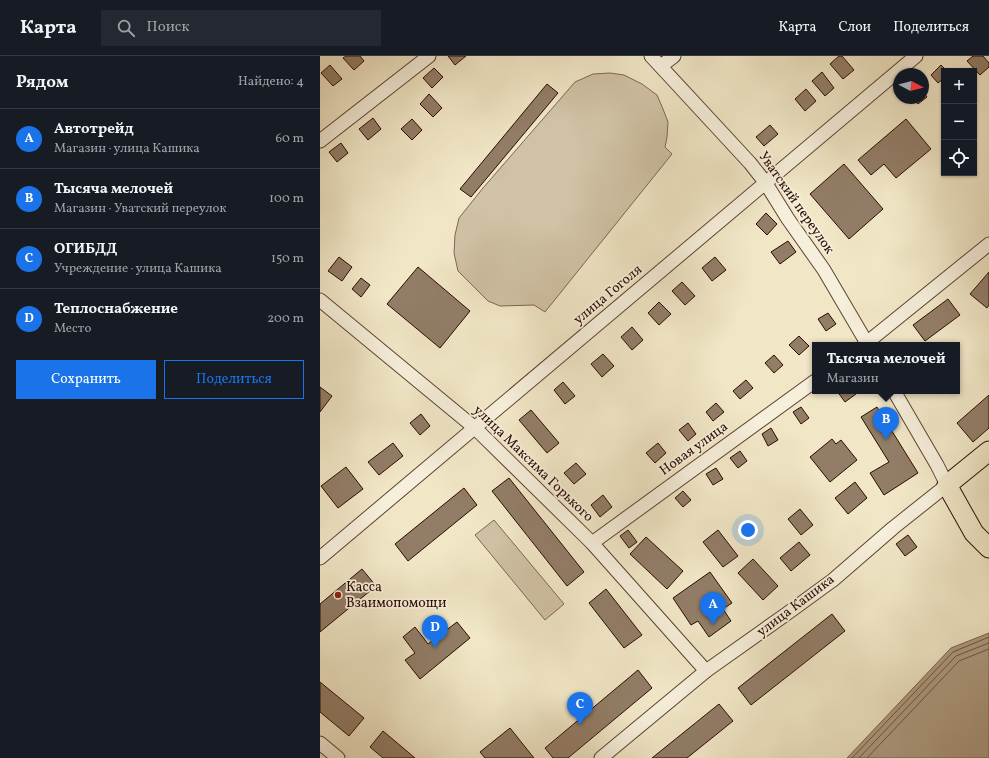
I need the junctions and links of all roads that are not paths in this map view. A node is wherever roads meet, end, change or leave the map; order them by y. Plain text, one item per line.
1 (429, 56) edge
2 (651, 56) edge
3 (674, 56) edge
4 (916, 56) edge
5 (661, 66) junction
6 (320, 140) edge
7 (765, 182) junction
8 (989, 244) edge
9 (320, 300) edge
10 (865, 342) edge
11 (868, 342) edge
12 (812, 383) edge
13 (896, 394) edge
14 (475, 428) junction
15 (989, 451) edge
16 (948, 485) junction
17 (592, 543) junction
18 (989, 548) edge
19 (320, 558) edge
20 (706, 671) junction
21 (320, 743) edge
22 (338, 758) edge
23 (601, 758) edge

1 - 6 street
2 - 5 street, Уватский переулок
3 - 5 street
4 - 7 street, улица Гоголя
5 - 7 street, Уватский переулок
7 - 10 street, Уватский переулок
7 - 14 street, улица Гоголя
8 - 11 street
9 - 14 street, улица Максима Горького
12 - 17 street, Новая улица
13 - 16 street
14 - 17 street, улица Максима Горького
14 - 19 street, улица Гоголя
15 - 16 highway, улица Кашика
16 - 18 highway
16 - 20 street, улица Кашика
17 - 20 street, улица Максима Горького
20 - 23 street, улица Кашика
21 - 22 street

